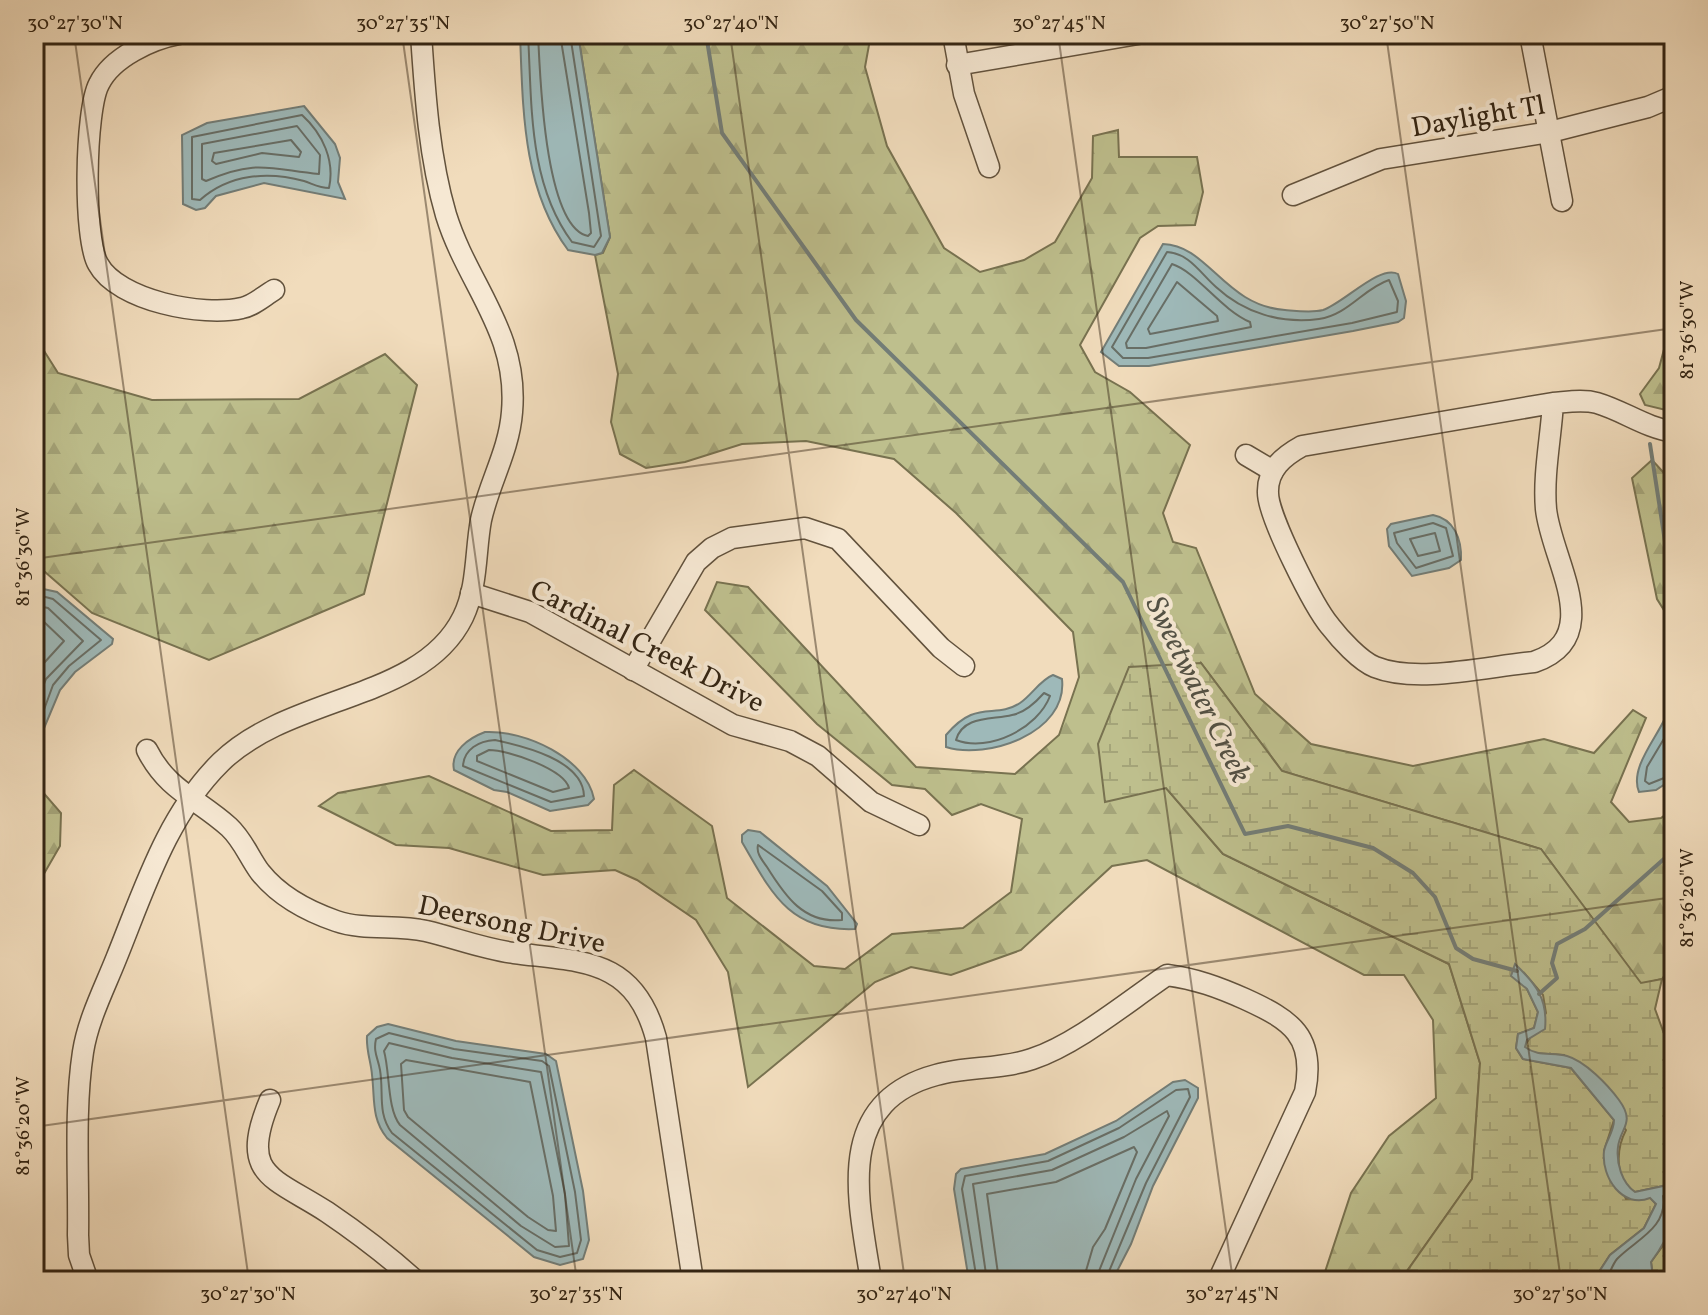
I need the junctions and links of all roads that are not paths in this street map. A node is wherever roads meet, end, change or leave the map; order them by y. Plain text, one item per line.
1 (179, 34) edge
2 (421, 34) edge
3 (953, 34) edge
4 (1138, 34) edge
5 (1530, 34) edge
6 (957, 65) junction
7 (1674, 96) edge
8 (1550, 132) junction
9 (989, 167) dead end
10 (1293, 195) dead end
11 (1562, 201) dead end
12 (274, 290) dead end
13 (1553, 403) junction
14 (1674, 432) edge
15 (1246, 455) dead end
16 (1273, 471) junction
17 (471, 593) junction
18 (964, 666) dead end
19 (633, 670) junction
20 (147, 750) dead end
21 (190, 800) junction
22 (919, 825) dead end
23 (270, 1100) dead end
24 (88, 1281) edge
25 (416, 1281) edge
26 (693, 1281) edge
27 (871, 1281) edge
28 (1218, 1281) edge

1 - 12 street
2 - 17 street
3 - 6 street
4 - 6 street
5 - 8 street
6 - 9 street
7 - 8 street, Daylight Tl
8 - 10 street, Daylight Tl
8 - 11 street
13 - 14 street
13 - 16 street
13 - 16 street
15 - 16 street
17 - 19 street, Cardinal Creek Drive
17 - 21 street
18 - 19 street
19 - 22 street, Cardinal Creek Drive
20 - 21 street, Deersong Drive
21 - 24 street
21 - 26 street, Deersong Drive
23 - 25 street
27 - 28 street

